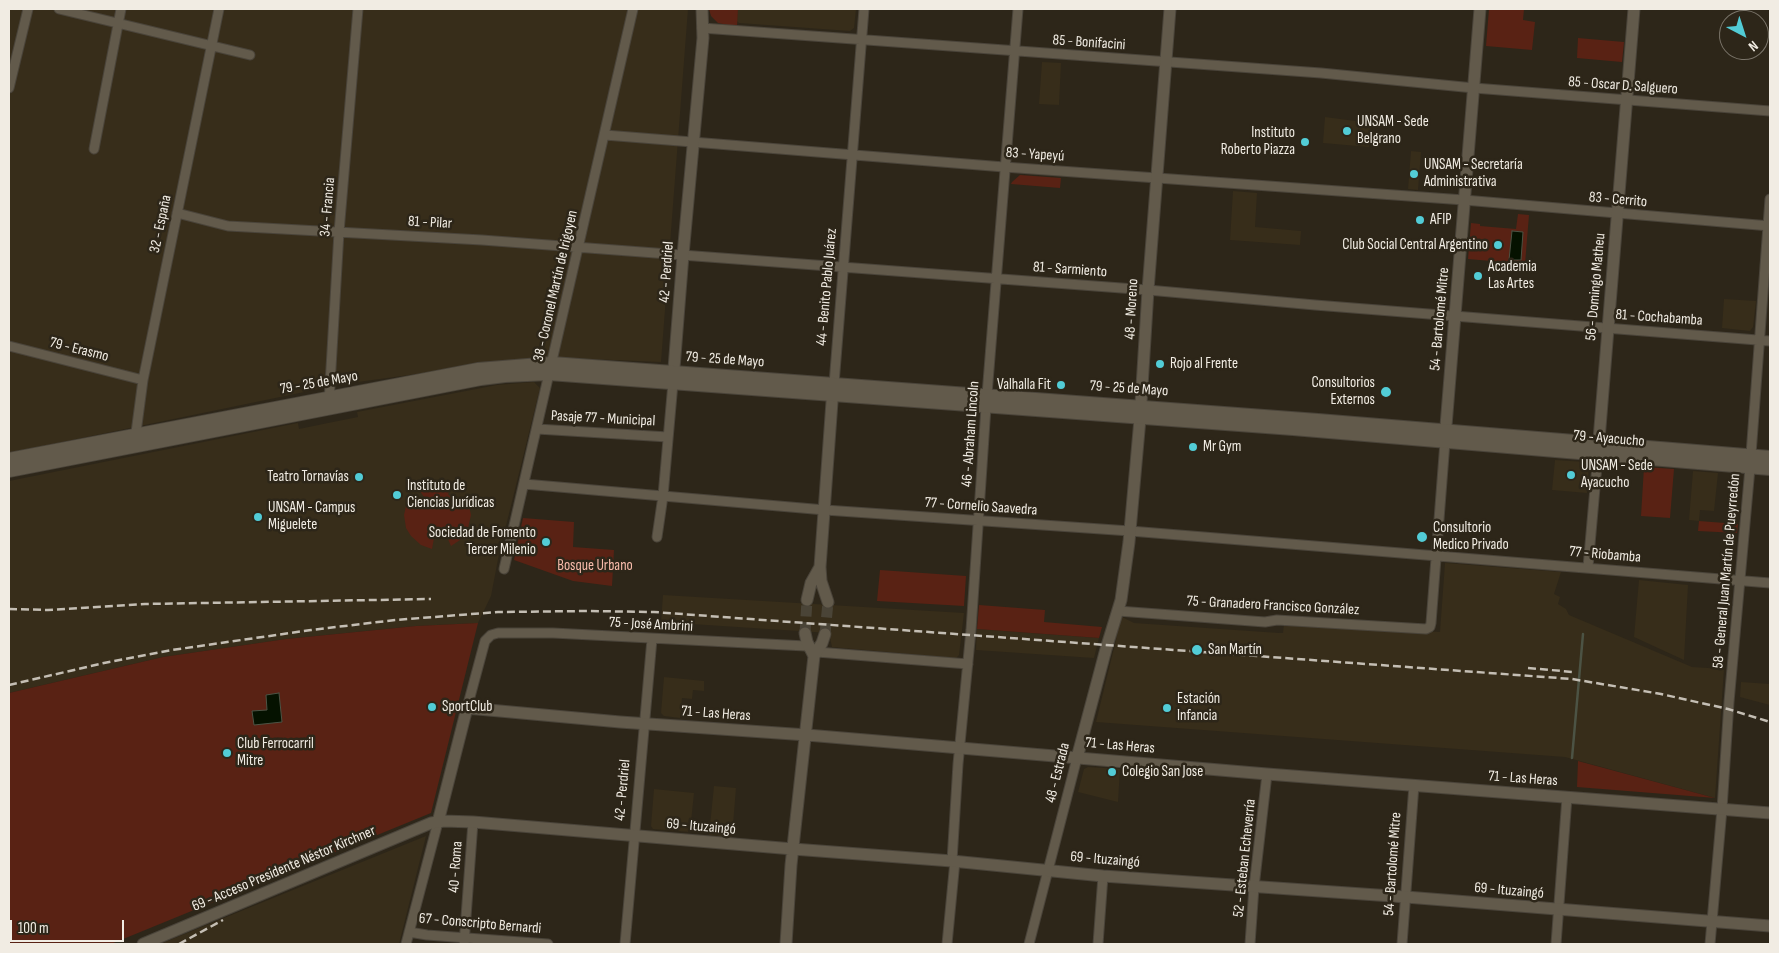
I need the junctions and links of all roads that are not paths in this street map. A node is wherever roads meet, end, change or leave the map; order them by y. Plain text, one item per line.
1 (28, 9) edge
2 (59, 9) edge
3 (122, 9) edge
4 (220, 9) edge
5 (358, 9) edge
6 (633, 9) edge
7 (702, 9) edge
8 (864, 9) edge
9 (1018, 9) edge
10 (1170, 9) edge
11 (1480, 9) edge
12 (1634, 9) edge
13 (118, 23) junction
14 (702, 28) junction
15 (861, 40) junction
16 (212, 46) junction
17 (1014, 52) junction
18 (250, 55) dead end
19 (1165, 62) junction
20 (9, 88) edge
21 (1474, 88) junction
22 (1626, 100) junction
23 (1770, 111) edge
24 (605, 135) junction
25 (693, 141) junction
26 (94, 149) dead end
27 (853, 154) junction
28 (1004, 167) junction
29 (1156, 177) junction
30 (1464, 200) junction
31 (1770, 200) edge
32 (177, 213) junction
33 (1618, 214) junction
34 (1769, 226) edge
35 (339, 232) junction
36 (579, 248) junction
37 (683, 255) junction
38 (844, 267) junction
39 (997, 279) junction
40 (1148, 290) junction
41 (1455, 316) junction
42 (1608, 328) junction
43 (1760, 340) junction
44 (1770, 341) edge
45 (9, 346) edge
46 (550, 368) junction
47 (674, 378) junction
48 (143, 380) junction
49 (833, 390) junction
50 (987, 401) junction
51 (329, 403) junction
52 (1140, 413) junction
53 (537, 429) junction
54 (1446, 436) junction
55 (668, 437) junction
56 (135, 441) junction
57 (1598, 448) junction
58 (1770, 457) edge
59 (9, 459) edge
60 (1751, 462) junction
61 (1770, 469) edge
62 (9, 471) edge
63 (524, 484) junction
64 (663, 496) junction
65 (825, 510) junction
66 (978, 521) junction
67 (1130, 531) junction
68 (656, 537) dead end
69 (1436, 556) junction
70 (1588, 567) junction
71 (820, 568) junction
72 (504, 569) dead end
73 (1740, 580) junction
74 (1770, 583) edge
75 (807, 600) tunnel mouth
76 (828, 602) tunnel mouth
77 (1118, 611) junction
78 (1426, 629) joint
79 (805, 633) tunnel mouth
80 (825, 634) tunnel mouth
81 (652, 639) junction
82 (814, 652) junction
83 (968, 664) junction
84 (467, 708) junction
85 (644, 724) junction
86 (807, 735) junction
87 (960, 748) junction
88 (1077, 758) junction
89 (1267, 774) junction
90 (1414, 785) junction
91 (1567, 797) junction
92 (1722, 809) junction
93 (1770, 813) edge
94 (438, 822) junction
95 (473, 822) junction
96 (634, 836) junction
97 (793, 849) junction
98 (953, 861) junction
99 (1048, 870) junction
100 (1103, 876) junction
101 (1254, 887) junction
102 (1406, 897) junction
103 (1558, 910) junction
104 (1712, 921) junction
105 (1770, 926) edge
106 (410, 932) junction
107 (464, 941) edge
108 (143, 944) edge
109 (406, 944) edge
110 (548, 944) edge
111 (626, 944) edge
112 (786, 944) edge
113 (947, 944) edge
114 (1028, 944) edge
115 (1098, 944) edge
116 (1250, 944) edge
117 (1402, 944) edge
118 (1556, 944) edge
119 (1710, 944) edge

1 - 20 street
2 - 13 street
3 - 13 street
4 - 16 street, 32 - España
5 - 35 street, 34 - Francia
6 - 24 street, 38 - Coronel Martín de Irigoyen
7 - 14 street, 42 - Perdriel
8 - 15 street, 44 - Benito Pablo Juárez
9 - 17 street, 46 - Abraham Lincoln
10 - 19 street, 48 - Moreno
11 - 21 street, 54 - Bartolomé Mitre
12 - 22 street, 56 - Domingo Matheu
13 - 16 street
13 - 26 street
14 - 15 street, 85 - Bonifacini
14 - 25 street, 42 - Perdriel
15 - 17 street, 85 - Bonifacini
15 - 27 street, 44 - Benito Pablo Juárez
16 - 18 street
16 - 32 street, 32 - España
17 - 19 street, 85 - Bonifacini
17 - 28 street, 46 - Abraham Lincoln
19 - 21 street, 85 - Bonifacini
19 - 29 street, 48 - Moreno
21 - 22 street, 85 - Oscar D. Salguero
21 - 30 street, 54 - Bartolomé Mitre
22 - 23 street, 85 - Oscar D. Salguero
22 - 33 street, 56 - Domingo Matheu
24 - 25 street, 83 - Yapeyú
24 - 36 street, 38 - Coronel Martín de Irigoyen
25 - 27 street, 83 - Yapeyú
25 - 37 street, 42 - Perdriel
27 - 28 street, 83 - Yapeyú
27 - 38 street, 44 - Benito Pablo Juárez
28 - 29 street, 83 - Yapeyú
28 - 39 street, 46 - Abraham Lincoln
29 - 30 street, 83 - Yapeyú
29 - 40 street, 48 - Moreno
30 - 33 street, 83 - Cerrito
30 - 41 street, 54 - Bartolomé Mitre
31 - 34 street, 58 - General Juan Martín de Pueyrredón
32 - 35 street, 81 - Pilar
32 - 48 street, 32 - España
33 - 34 street, 83 - Cerrito
33 - 42 street, 56 - Domingo Matheu
34 - 43 street, 58 - General Juan Martín de Pueyrredón
35 - 36 street, 81 - Pilar
35 - 51 street, 34 - Francia
36 - 37 street, 81 - Pilar
36 - 46 street, 38 - Coronel Martín de Irigoyen
37 - 38 street, 81 - Sarmiento
37 - 47 street, 42 - Perdriel
38 - 39 street, 81 - Sarmiento
38 - 49 street, 44 - Benito Pablo Juárez
39 - 40 street, 81 - Sarmiento
39 - 50 street, 46 - Abraham Lincoln
40 - 41 street, 81 - Sarmiento
40 - 52 street, 48 - Moreno
41 - 42 street, 81 - Cochabamba
41 - 54 street, 54 - Bartolomé Mitre
42 - 43 street, 81 - Cochabamba
42 - 57 street, 56 - Domingo Matheu
43 - 44 street, 81 - Cochabamba
43 - 60 street, 58 - General Juan Martín de Pueyrredón
45 - 48 street, 79 - Erasmo
46 - 47 main road, 79 - 25 de Mayo
46 - 51 main road, 79 - 25 de Mayo
46 - 53 street, 38 - Coronel Martín de Irigoyen
47 - 49 main road, 79 - 25 de Mayo
47 - 55 street, 42 - Perdriel
48 - 56 street, 32 - España
49 - 50 main road, 79 - 25 de Mayo
49 - 65 street, 44 - Benito Pablo Juárez
50 - 52 main road, 79 - 25 de Mayo
50 - 66 street, 46 - Abraham Lincoln
51 - 56 main road, 79 - 25 de Mayo
52 - 54 main road, 79 - 25 de Mayo
52 - 67 street, 48 - Moreno
53 - 55 street, Pasaje 77 - Municipal
53 - 63 street, 38 - Coronel Martín de Irigoyen
54 - 57 main road, 79 - Ayacucho
54 - 69 street, 54 - Bartolomé Mitre
55 - 64 street, 42 - Perdriel
56 - 59 main road, 79 - 25 de Mayo
56 - 62 main road, 79 - 25 de Mayo
57 - 60 main road, 79 - Ayacucho
57 - 70 street, 56 - Domingo Matheu
58 - 60 main road, 79 - Ayacucho
60 - 61 main road, 79 - Ayacucho
60 - 73 street, 58 - General Juan Martín de Pueyrredón
63 - 64 street, 77 - Cornelio Saavedra
63 - 72 street, 38 - Coronel Martín de Irigoyen
64 - 65 street, 77 - Cornelio Saavedra
64 - 68 street, 42 - Perdriel
65 - 66 street, 77 - Cornelio Saavedra
65 - 71 street, 44 - Benito Pablo Juárez
66 - 67 street, 77 - Cornelio Saavedra
66 - 83 street, 46 - Abraham Lincoln
67 - 69 street, 77 - Cornelio Saavedra
67 - 77 street, 48 - Moreno
69 - 70 street, 77 - Riobamba
69 - 78 street, 54 - Bartolomé Mitre
70 - 73 street, 77 - Riobamba
71 - 75 street, 44 - Benito Pablo Juárez
71 - 76 street, 44 - Benito Pablo Juárez
73 - 74 street, 77 - Riobamba
73 - 92 street, 58 - General Juan Martín de Pueyrredón
77 - 78 street, 75 - Granadero Francisco González
77 - 88 street, 48 - Estrada
79 - 82 street
80 - 82 street
81 - 82 street, 75 - José Ambrini
81 - 84 street, 75 - José Ambrini
81 - 85 street, 42 - Perdriel
82 - 83 street, 75 - José Ambrini
82 - 86 street
83 - 87 street, 46 - Abraham Lincoln
84 - 85 street, 71 - Las Heras
84 - 94 street
85 - 86 street, 71 - Las Heras
85 - 96 street, 42 - Perdriel
86 - 87 street, 71 - Las Heras
86 - 97 street
87 - 88 street, 71 - Las Heras
87 - 98 street, 46 - Abraham Lincoln
88 - 89 street, 71 - Las Heras
88 - 99 street, 48 - Estrada
89 - 90 street, 71 - Las Heras
89 - 101 street, 52 - Esteban Echeverría
90 - 91 street, 71 - Las Heras
90 - 102 street, 54 - Bartolomé Mitre
91 - 92 street, 71 - Las Heras
91 - 103 street
92 - 93 street, 71 - Las Heras
92 - 104 street, 58 - General Juan Martín de Pueyrredón
94 - 95 street, 69 - Ituzaingó
94 - 106 street
94 - 108 street, 69 - Acceso Presidente Néstor Kirchner
95 - 96 street, 69 - Ituzaingó
95 - 107 street, 40 - Roma
96 - 97 street, 69 - Ituzaingó
96 - 111 street, 42 - Perdriel
97 - 98 street, 69 - Ituzaingó
97 - 112 street
98 - 99 street, 69 - Ituzaingó
98 - 113 street, 46 - Abraham Lincoln
99 - 100 street, 69 - Ituzaingó
99 - 114 street, 48 - Estrada
100 - 101 street, 69 - Ituzaingó
100 - 115 street
101 - 102 street, 69 - Ituzaingó
101 - 116 street, 52 - Esteban Echeverría
102 - 103 street, 69 - Ituzaingó
102 - 117 street, 54 - Bartolomé Mitre
103 - 104 street, 69 - Ituzaingó
103 - 118 street
104 - 105 street, 69 - Ituzaingó
104 - 119 street, 58 - General Juan Martín de Pueyrredón
106 - 107 street, 67 - Conscripto Bernardi
106 - 109 street
107 - 110 street, 67 - Conscripto Bernardi

